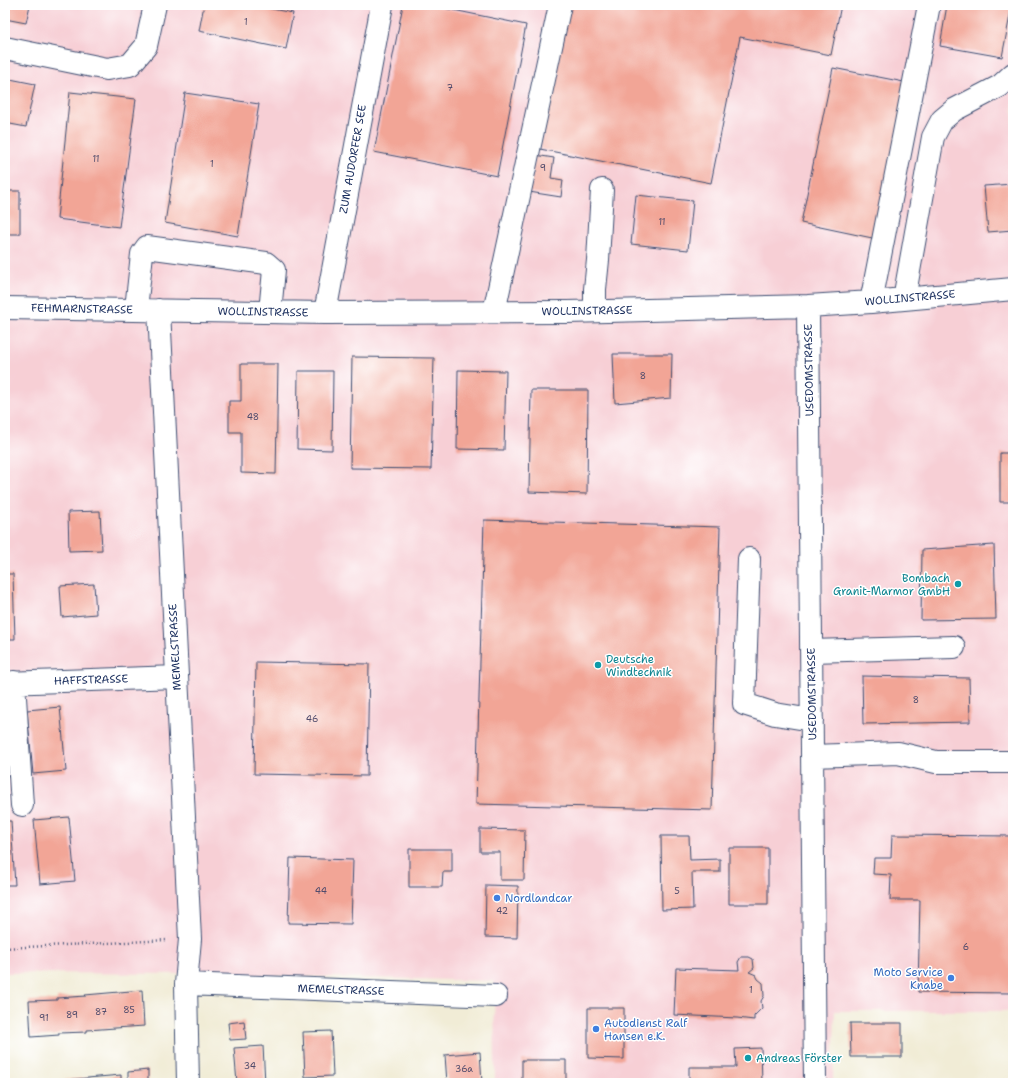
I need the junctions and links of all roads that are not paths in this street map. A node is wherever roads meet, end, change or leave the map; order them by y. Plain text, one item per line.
1 (155, 5) edge
2 (382, 5) edge
3 (560, 5) edge
4 (929, 5) edge
5 (5, 48) edge
6 (1013, 74) edge
7 (602, 190) dead end
8 (1013, 289) edge
9 (904, 299) junction
10 (871, 302) junction
11 (808, 306) junction
12 (5, 308) edge
13 (136, 309) junction
14 (160, 310) junction
15 (595, 311) junction
16 (270, 312) junction
17 (494, 312) junction
18 (325, 313) junction
19 (749, 559) dead end
20 (954, 647) dead end
21 (811, 651) junction
22 (177, 677) junction
23 (9, 682) edge
24 (812, 720) junction
25 (812, 756) junction
26 (1013, 762) edge
27 (22, 804) dead end
28 (186, 984) junction
29 (496, 996) dead end
30 (188, 1083) edge
31 (815, 1083) edge

1 - 5 street
2 - 18 street, ZUM AUDORFER SEE
3 - 17 street
4 - 10 street
6 - 9 street
7 - 15 street
8 - 9 street, WOLLINSTRASSE
9 - 10 street, WOLLINSTRASSE
10 - 11 street, WOLLINSTRASSE
11 - 15 street, WOLLINSTRASSE
11 - 21 street, USEDOMSTRASSE
12 - 13 street, FEHMARNSTRASSE
13 - 14 street, FEHMARNSTRASSE
13 - 16 street
14 - 16 street, WOLLINSTRASSE
14 - 22 street, MEMELSTRASSE
15 - 17 street, WOLLINSTRASSE
16 - 18 street, WOLLINSTRASSE
17 - 18 street, WOLLINSTRASSE
19 - 24 street
20 - 21 street
21 - 24 street, USEDOMSTRASSE
22 - 23 street, HAFFSTRASSE
22 - 28 street, MEMELSTRASSE
23 - 27 street
24 - 25 street, USEDOMSTRASSE
25 - 26 street
25 - 31 street, USEDOMSTRASSE
28 - 29 street, MEMELSTRASSE
28 - 30 street, MEMELSTRASSE

